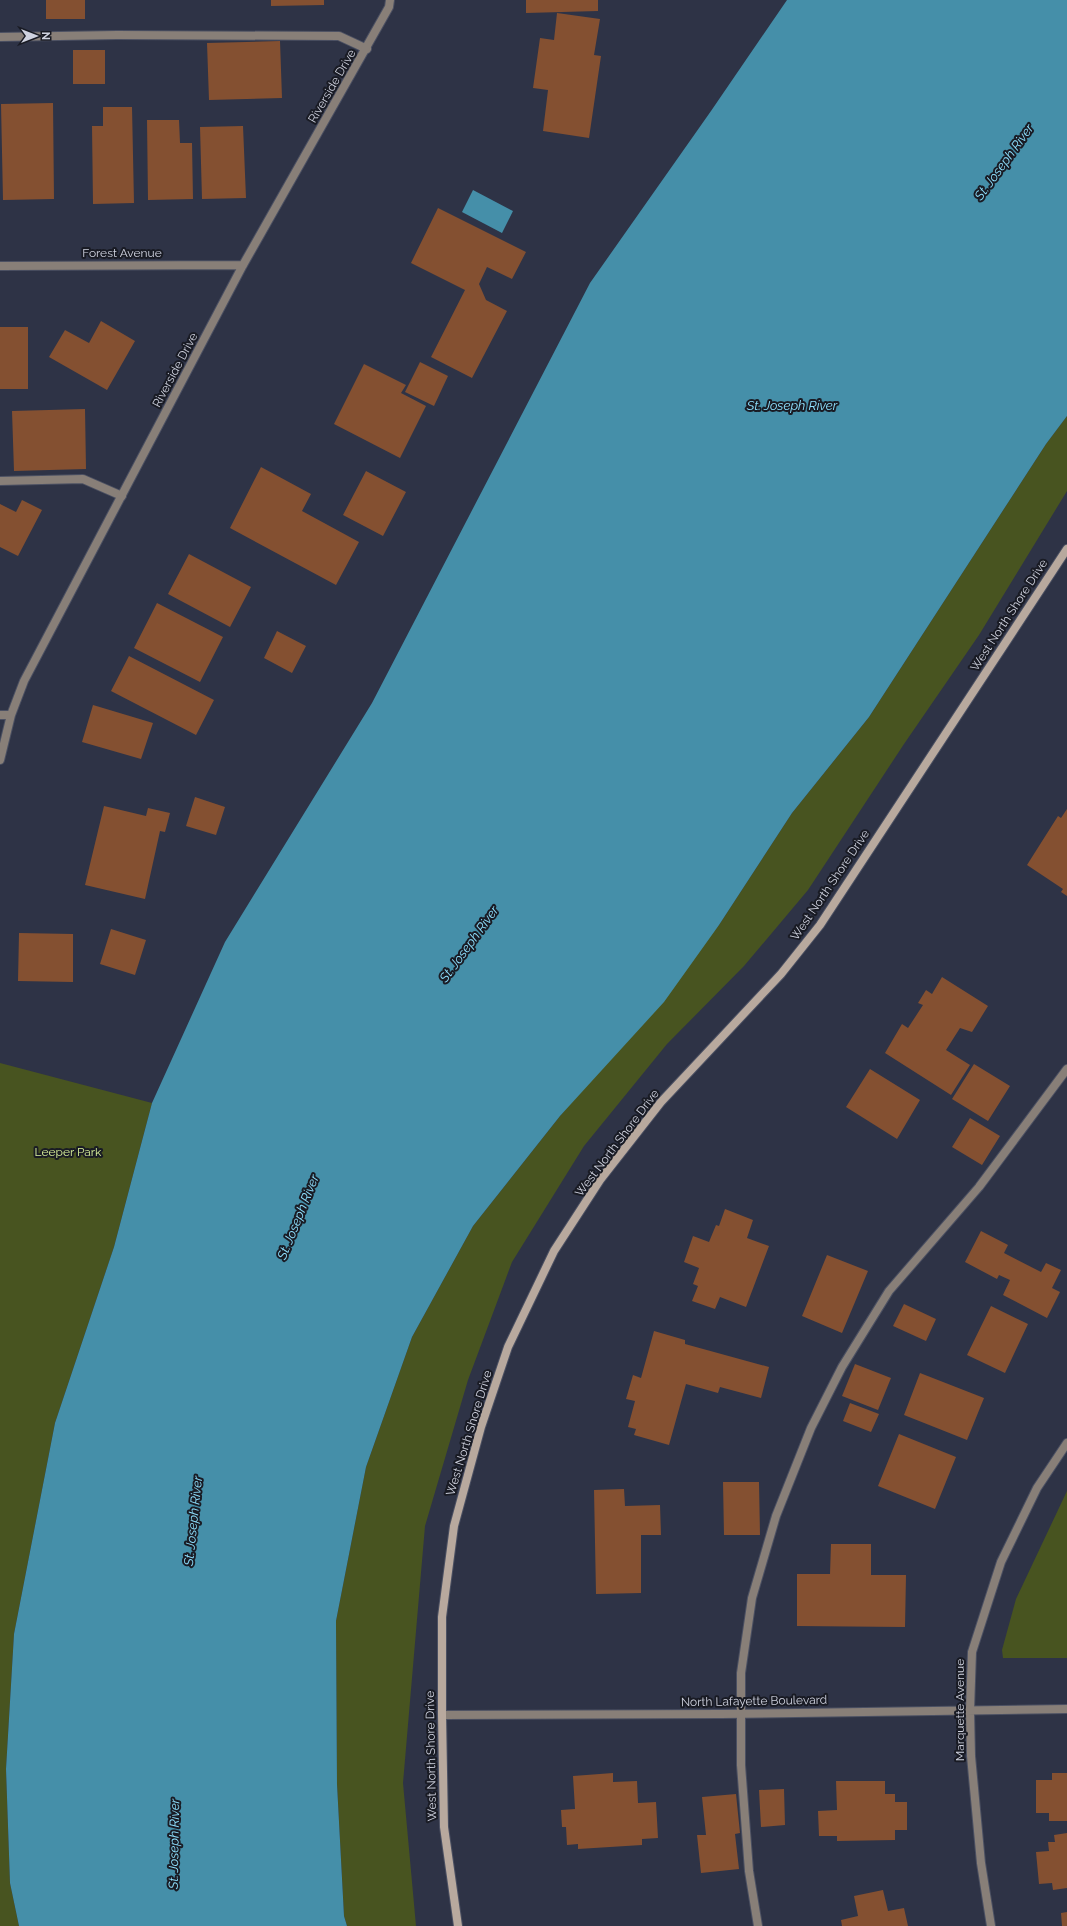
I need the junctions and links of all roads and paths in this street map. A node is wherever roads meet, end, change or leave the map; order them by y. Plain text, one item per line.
1 (390, 0) edge
2 (0, 38) edge
3 (367, 50) junction
4 (243, 265) junction
5 (0, 266) edge
6 (0, 481) edge
7 (122, 496) junction
8 (1067, 549) edge
9 (0, 715) edge
10 (11, 715) junction
11 (0, 760) edge
12 (1067, 1069) edge
13 (1067, 1443) edge
14 (1067, 1709) edge
15 (970, 1710) junction
16 (741, 1713) junction
17 (442, 1714) junction
18 (458, 1926) edge
19 (758, 1926) edge
20 (991, 1926) edge

1 - 3 street, Riverside Drive
2 - 3 street
3 - 4 street, Riverside Drive
4 - 5 street, Forest Avenue
4 - 7 street, Riverside Drive
6 - 7 street
7 - 10 street, Riverside Drive
8 - 17 street, West North Shore Drive
9 - 10 street
10 - 11 street, Riverside Drive
12 - 16 street
13 - 15 street, Marquette Avenue
14 - 15 street, North Lafayette Boulevard
15 - 16 street, North Lafayette Boulevard
15 - 20 street, Marquette Avenue
16 - 17 street, North Lafayette Boulevard
16 - 19 street
17 - 18 street, West North Shore Drive

